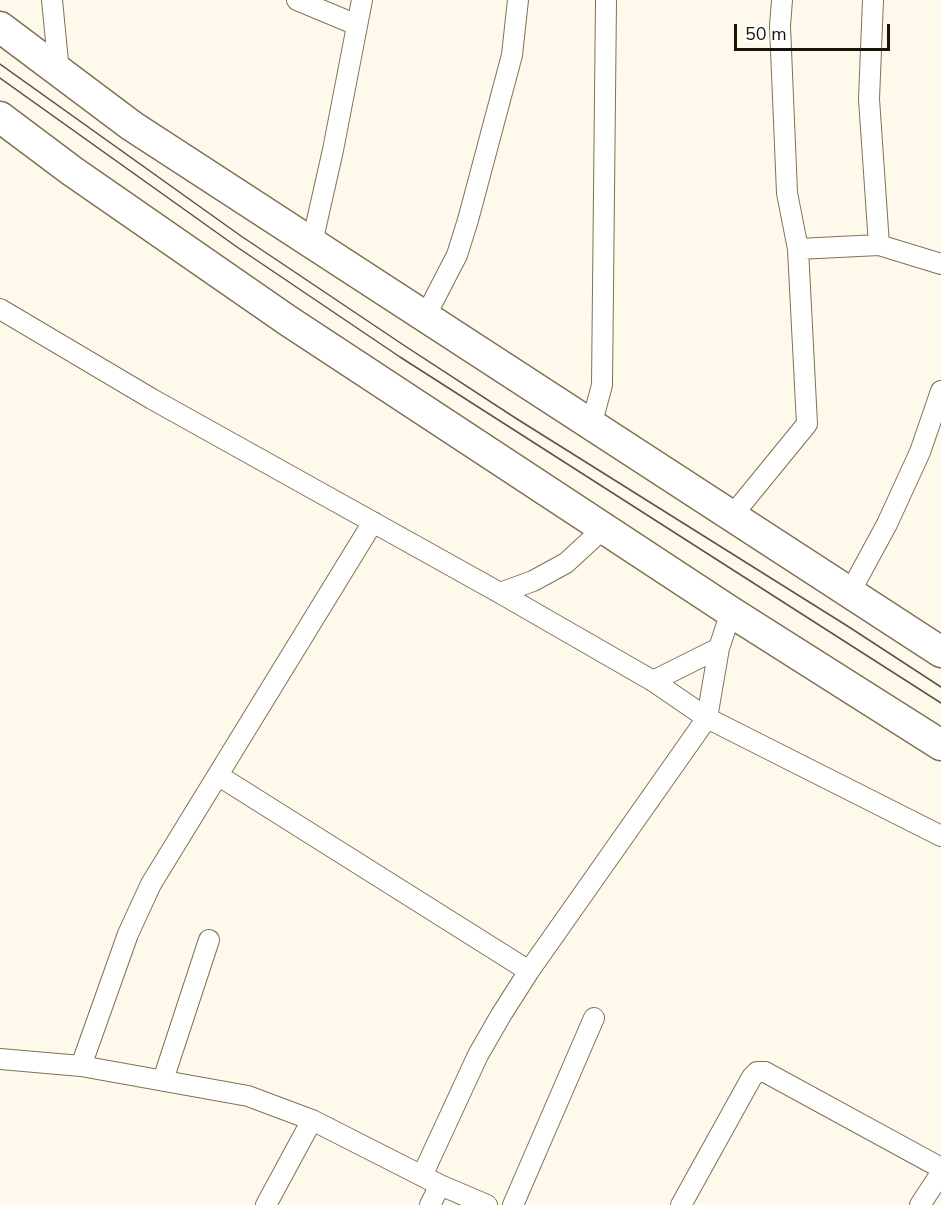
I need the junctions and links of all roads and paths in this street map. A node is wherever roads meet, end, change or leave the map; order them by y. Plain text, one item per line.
1 (52, 0) edge
2 (297, 0) edge
3 (362, 0) edge
4 (518, 0) edge
5 (606, 0) edge
6 (782, 0) edge
7 (873, 0) edge
8 (357, 25) junction
9 (0, 27) edge
10 (59, 72) junction
11 (0, 117) edge
12 (312, 243) junction
13 (879, 245) junction
14 (798, 249) junction
15 (941, 264) edge
16 (0, 309) edge
17 (425, 317) junction
18 (941, 391) edge
19 (591, 426) junction
20 (731, 517) junction
21 (373, 522) junction
22 (604, 528) junction
23 (500, 593) junction
24 (849, 594) junction
25 (731, 612) junction
26 (719, 648) junction
27 (941, 652) edge
28 (653, 681) junction
29 (707, 718) junction
30 (941, 745) edge
31 (219, 776) junction
32 (941, 836) edge
33 (209, 940) dead end
34 (529, 970) junction
35 (594, 1018) dead end
36 (0, 1059) edge
37 (81, 1066) junction
38 (163, 1080) junction
39 (312, 1120) junction
40 (941, 1170) edge
41 (431, 1181) junction
42 (266, 1205) edge
43 (430, 1205) edge
44 (487, 1205) edge
45 (513, 1205) edge
46 (681, 1205) edge
47 (920, 1205) edge

1 - 10 street
2 - 8 street
3 - 8 street
4 - 17 street
5 - 19 street
6 - 14 street
7 - 13 street
8 - 12 street
9 - 10 main road
10 - 12 main road
11 - 22 main road
12 - 17 main road
13 - 14 street
13 - 15 street
14 - 20 street
16 - 21 street
17 - 19 main road
18 - 24 street
19 - 20 main road
20 - 24 main road
21 - 23 street
21 - 31 street
22 - 23 street
22 - 25 main road
23 - 28 street
24 - 27 main road
25 - 26 street
25 - 30 main road
26 - 28 street
26 - 29 street
28 - 29 street
29 - 32 street
29 - 34 street
31 - 34 street
31 - 37 street
33 - 38 street
34 - 41 street
35 - 45 street
36 - 37 street
37 - 38 street
38 - 39 street
39 - 41 street
39 - 42 street
40 - 46 street
40 - 47 street
41 - 43 street
41 - 44 street

